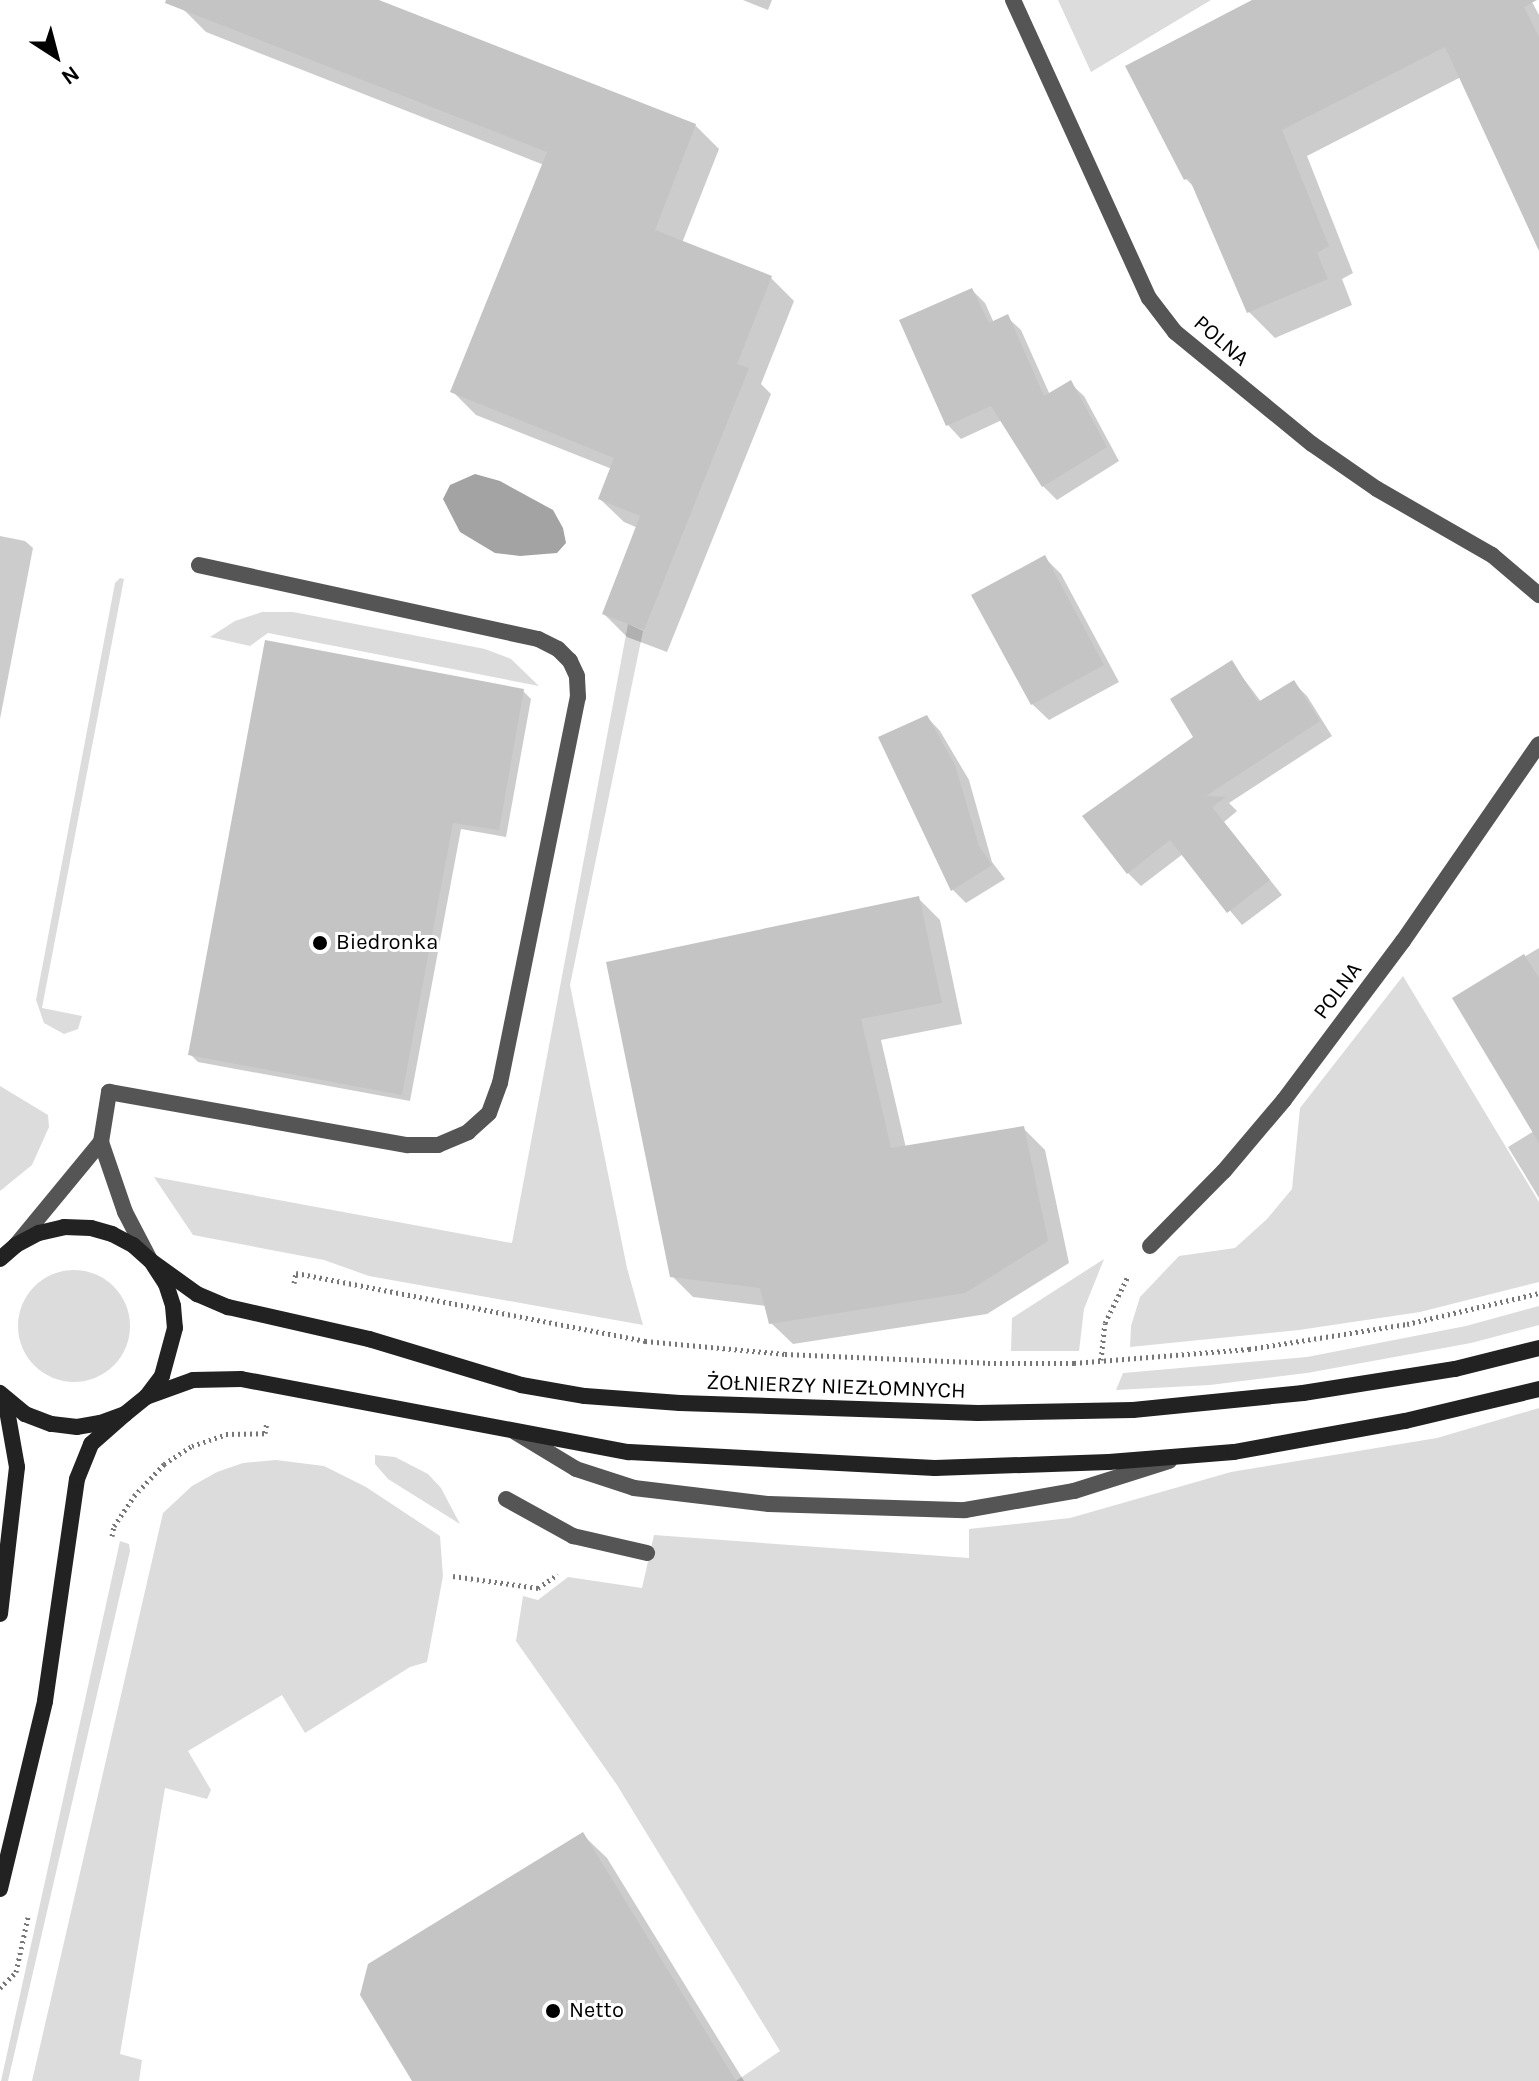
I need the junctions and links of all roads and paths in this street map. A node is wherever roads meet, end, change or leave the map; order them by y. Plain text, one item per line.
1 (1013, 0) edge
2 (199, 565) dead end
3 (1539, 595) edge
4 (1539, 744) edge
5 (101, 1142) junction
6 (16, 1245) junction
7 (1150, 1246) joint
8 (0, 1253) edge
9 (0, 1259) edge
10 (151, 1261) junction
11 (296, 1273) dead end
12 (1539, 1293) edge
13 (1539, 1348) edge
14 (1101, 1360) junction
15 (1539, 1389) edge
16 (2, 1396) edge
17 (146, 1397) junction
18 (125, 1414) junction
19 (515, 1432) junction
20 (265, 1433) dead end
21 (1177, 1458) junction
22 (506, 1499) dead end
23 (114, 1526) dead end
24 (647, 1553) dead end
25 (567, 1571) dead end
26 (453, 1576) dead end
27 (0, 1614) edge
28 (0, 1889) edge

1 - 3 street, POLNA
2 - 5 street
4 - 7 street, POLNA
5 - 6 street
5 - 10 street
6 - 8 street
6 - 9 street
6 - 10 street, ŻOŁNIERZY NIEZŁOMNYCH
7 - 14 path
10 - 13 street, ŻOŁNIERZY NIEZŁOMNYCH
10 - 17 street
11 - 14 path
12 - 14 path
15 - 21 street
16 - 18 street
16 - 27 street
17 - 18 street
17 - 19 street
18 - 28 street
19 - 21 street
19 - 21 street
20 - 23 path
22 - 24 street
25 - 26 path

